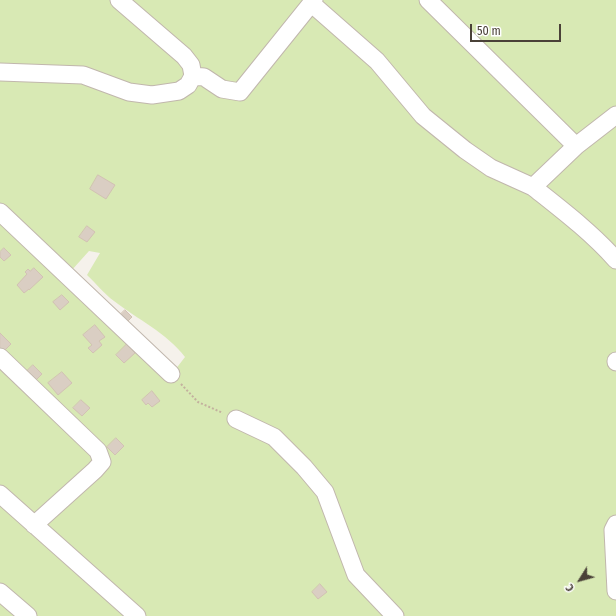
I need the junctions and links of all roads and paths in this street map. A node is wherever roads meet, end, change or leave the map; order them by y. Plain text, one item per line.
1 (119, 0) edge
2 (428, 0) edge
3 (313, 2) edge
4 (0, 72) edge
5 (193, 76) junction
6 (616, 115) edge
7 (576, 146) junction
8 (534, 187) junction
9 (0, 212) edge
10 (616, 260) edge
11 (0, 357) edge
12 (171, 374) joint
13 (236, 419) joint
14 (0, 494) edge
15 (34, 524) junction
16 (616, 524) edge
17 (616, 590) edge
18 (0, 592) edge
19 (28, 616) edge
20 (137, 616) edge
21 (394, 616) edge

1 - 5 lane
2 - 7 lane
3 - 5 lane
3 - 8 lane
4 - 5 lane
6 - 7 lane
7 - 8 lane
8 - 10 lane
9 - 12 lane
11 - 15 lane
12 - 13 path
13 - 21 lane
14 - 15 lane
15 - 20 lane
16 - 17 lane
18 - 19 lane

